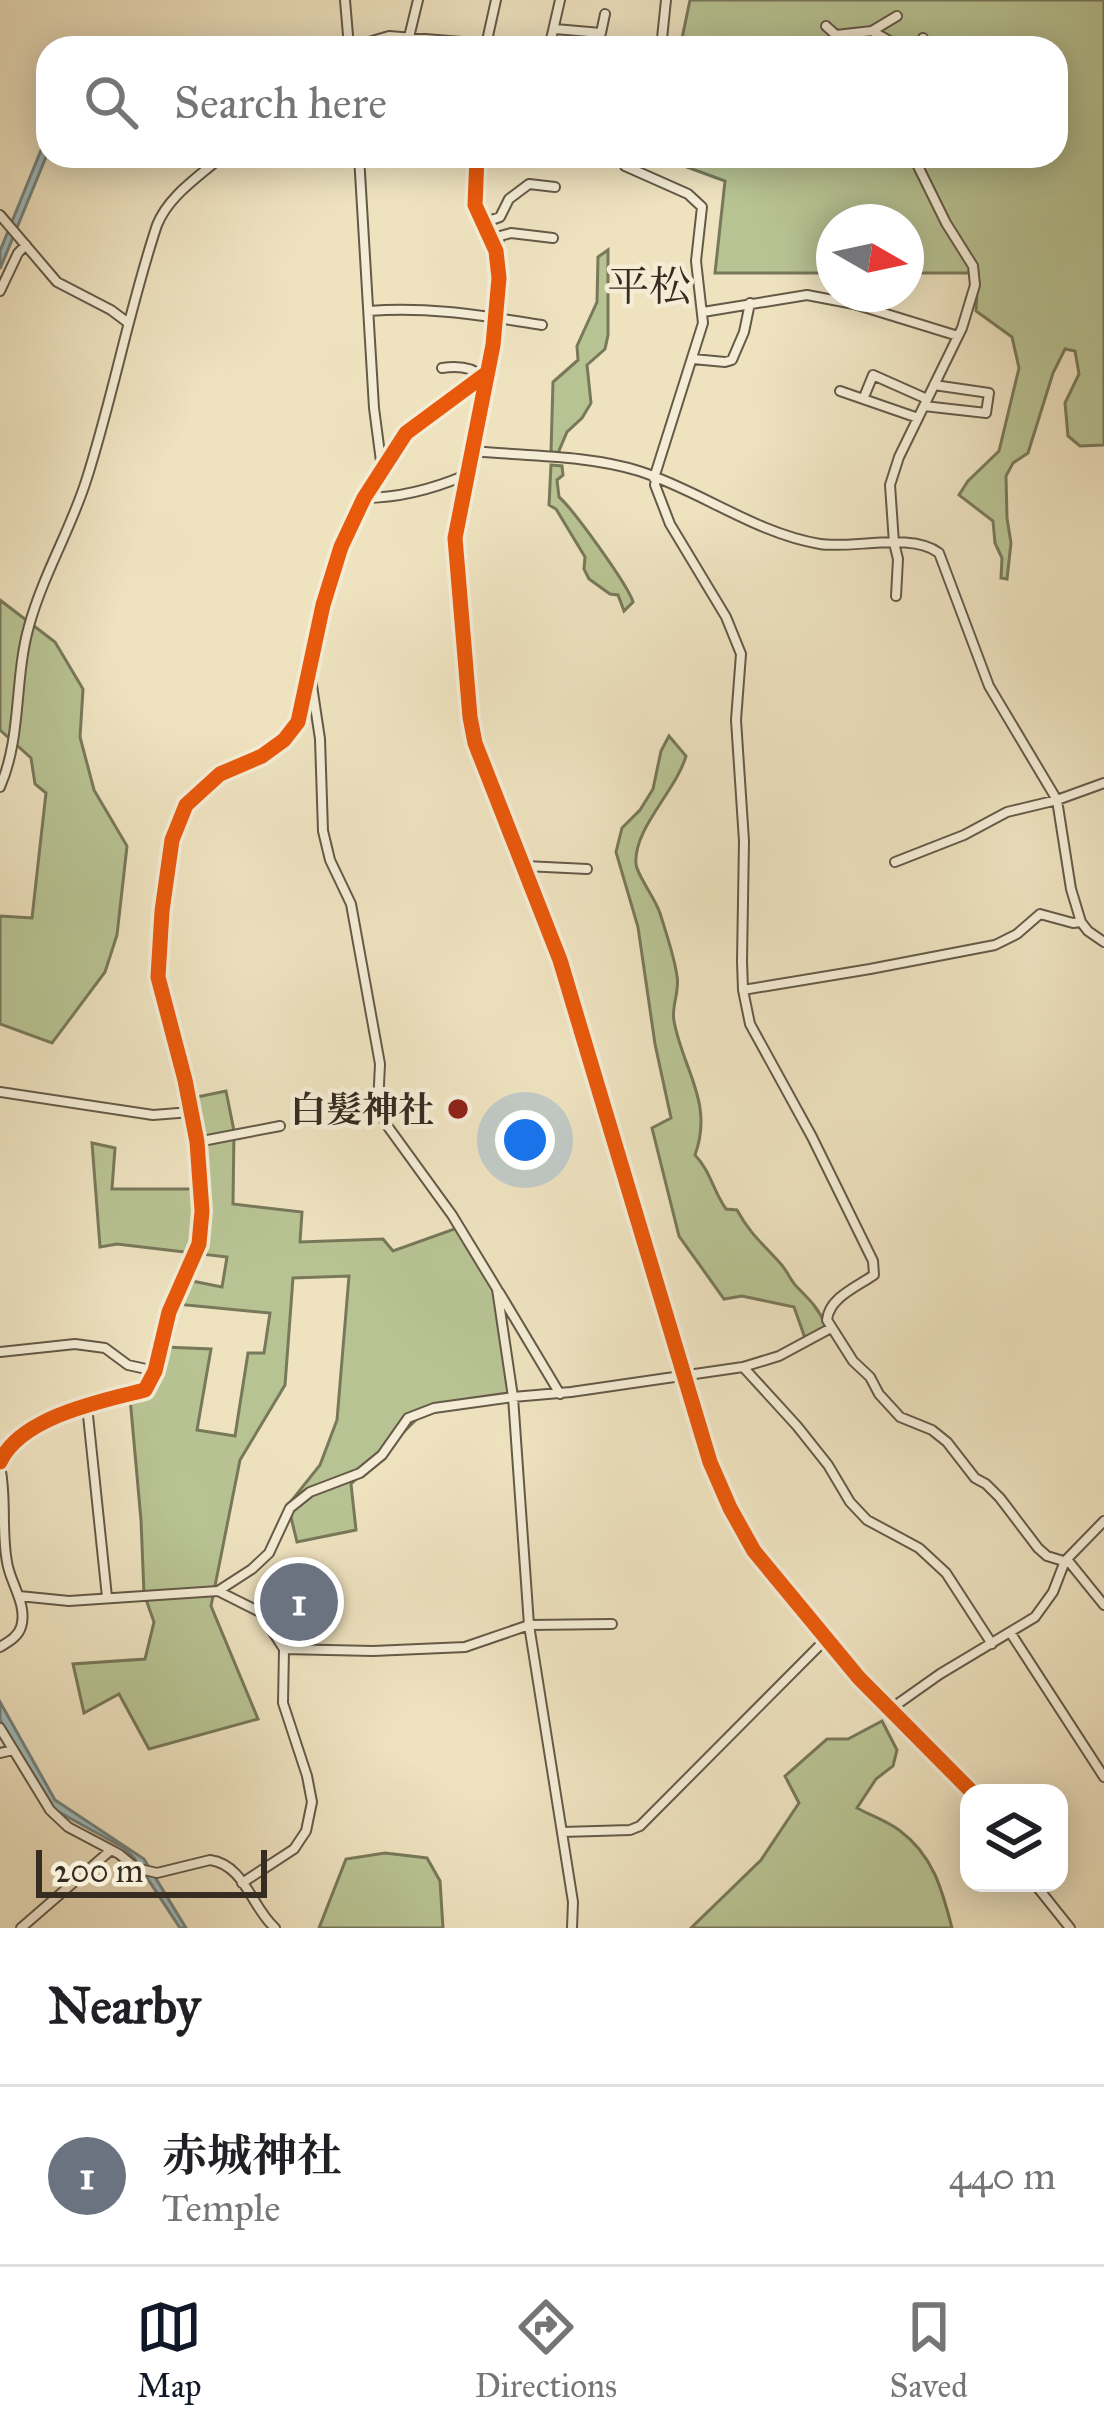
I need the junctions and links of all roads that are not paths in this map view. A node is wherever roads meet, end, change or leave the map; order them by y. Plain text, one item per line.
1 (345, 0) edge
2 (418, 0) edge
3 (496, 0) edge
4 (560, 0) edge
5 (666, 0) edge
6 (605, 14) dead end
7 (897, 16) dead end
8 (826, 26) dead end
9 (555, 29) junction
10 (872, 31) junction
11 (347, 36) edge
12 (410, 36) edge
13 (488, 36) edge
14 (553, 36) edge
15 (662, 36) edge
16 (881, 36) edge
17 (208, 168) edge
18 (360, 168) edge
19 (476, 168) edge
20 (630, 168) edge
21 (917, 168) edge
22 (555, 187) dead end
23 (0, 214) edge
24 (483, 223) junction
25 (553, 238) dead end
26 (26, 245) junction
27 (496, 250) junction
28 (0, 291) edge
29 (750, 303) junction
30 (369, 311) junction
31 (703, 312) junction
32 (496, 318) junction
33 (128, 322) junction
34 (542, 325) dead end
35 (958, 336) junction
36 (693, 359) junction
37 (442, 368) dead end
38 (484, 375) junction
39 (934, 385) junction
40 (840, 391) dead end
41 (863, 397) junction
42 (925, 403) junction
43 (918, 418) junction
44 (472, 452) junction
45 (383, 471) junction
46 (467, 475) junction
47 (655, 478) junction
48 (364, 498) junction
49 (894, 543) junction
50 (896, 596) dead end
51 (309, 665) junction
52 (1104, 783) edge
53 (0, 787) edge
54 (1057, 800) junction
55 (895, 862) dead end
56 (525, 866) junction
57 (587, 869) dead end
58 (1081, 922) junction
59 (1104, 942) edge
60 (743, 990) junction
61 (0, 1093) edge
62 (191, 1112) junction
63 (280, 1126) dead end
64 (197, 1142) junction
65 (497, 1288) junction
66 (831, 1328) junction
67 (0, 1352) edge
68 (743, 1367) junction
69 (155, 1371) junction
70 (685, 1377) junction
71 (560, 1394) junction
72 (513, 1397) junction
73 (87, 1406) junction
74 (0, 1464) edge
75 (1104, 1521) edge
76 (1065, 1561) junction
77 (218, 1591) junction
78 (19, 1596) junction
79 (107, 1597) junction
80 (1104, 1605) edge
81 (612, 1624) dead end
82 (529, 1625) junction
83 (1010, 1632) junction
84 (826, 1639) junction
85 (992, 1643) junction
86 (0, 1646) edge
87 (284, 1649) junction
88 (889, 1710) junction
89 (0, 1728) edge
90 (13, 1750) junction
91 (0, 1753) edge
92 (1104, 1777) edge
93 (964, 1784) edge
94 (562, 1832) junction
95 (111, 1850) junction
96 (242, 1883) junction
97 (1041, 1892) edge
98 (21, 1928) edge
99 (275, 1928) edge
100 (572, 1928) edge
101 (1070, 1928) edge

1 - 11 street
2 - 12 street
3 - 13 street
4 - 9 street
5 - 15 street
6 - 9 street
7 - 10 street
8 - 10 street
9 - 14 street
10 - 16 street
17 - 33 street
18 - 30 street
19 - 24 street
20 - 31 street
21 - 35 street
22 - 24 street
23 - 26 street
24 - 27 street
25 - 27 street
26 - 28 street
26 - 33 street
27 - 32 street
29 - 31 street
29 - 35 street
29 - 36 street
30 - 32 street
30 - 45 street
31 - 36 street
32 - 34 street
32 - 38 street
33 - 53 street
35 - 39 street
36 - 47 street
37 - 38 street
38 - 44 street
38 - 45 street
39 - 42 street
39 - 42 street
40 - 41 street
41 - 42 street
41 - 43 street
42 - 43 street
43 - 49 street
44 - 46 street
44 - 47 street
45 - 48 street
46 - 48 street
46 - 56 street
47 - 49 street
47 - 60 street
48 - 51 street
49 - 50 street
49 - 54 street
51 - 62 street
51 - 65 street
52 - 54 street
54 - 55 street
54 - 58 street
56 - 57 street
56 - 70 street
58 - 59 street
58 - 60 street
60 - 66 street
61 - 62 street
62 - 64 street
63 - 64 street
64 - 69 street
65 - 71 street
65 - 72 street
66 - 68 street
66 - 76 street
67 - 69 street
68 - 70 street
68 - 85 street
69 - 73 street
70 - 71 street
70 - 84 street
71 - 72 street
72 - 77 street
72 - 82 street
73 - 74 street
73 - 79 street
74 - 78 street
75 - 76 street
76 - 80 street
76 - 83 street
77 - 79 street
77 - 87 street
78 - 79 street
78 - 86 street
81 - 82 street
82 - 87 street
82 - 94 street
83 - 85 street
83 - 92 street
84 - 88 street
84 - 94 street
85 - 88 street
87 - 96 street
88 - 93 street
89 - 90 street
90 - 91 street
90 - 95 street
94 - 100 street
95 - 96 street
95 - 98 street
96 - 99 street
97 - 101 street

